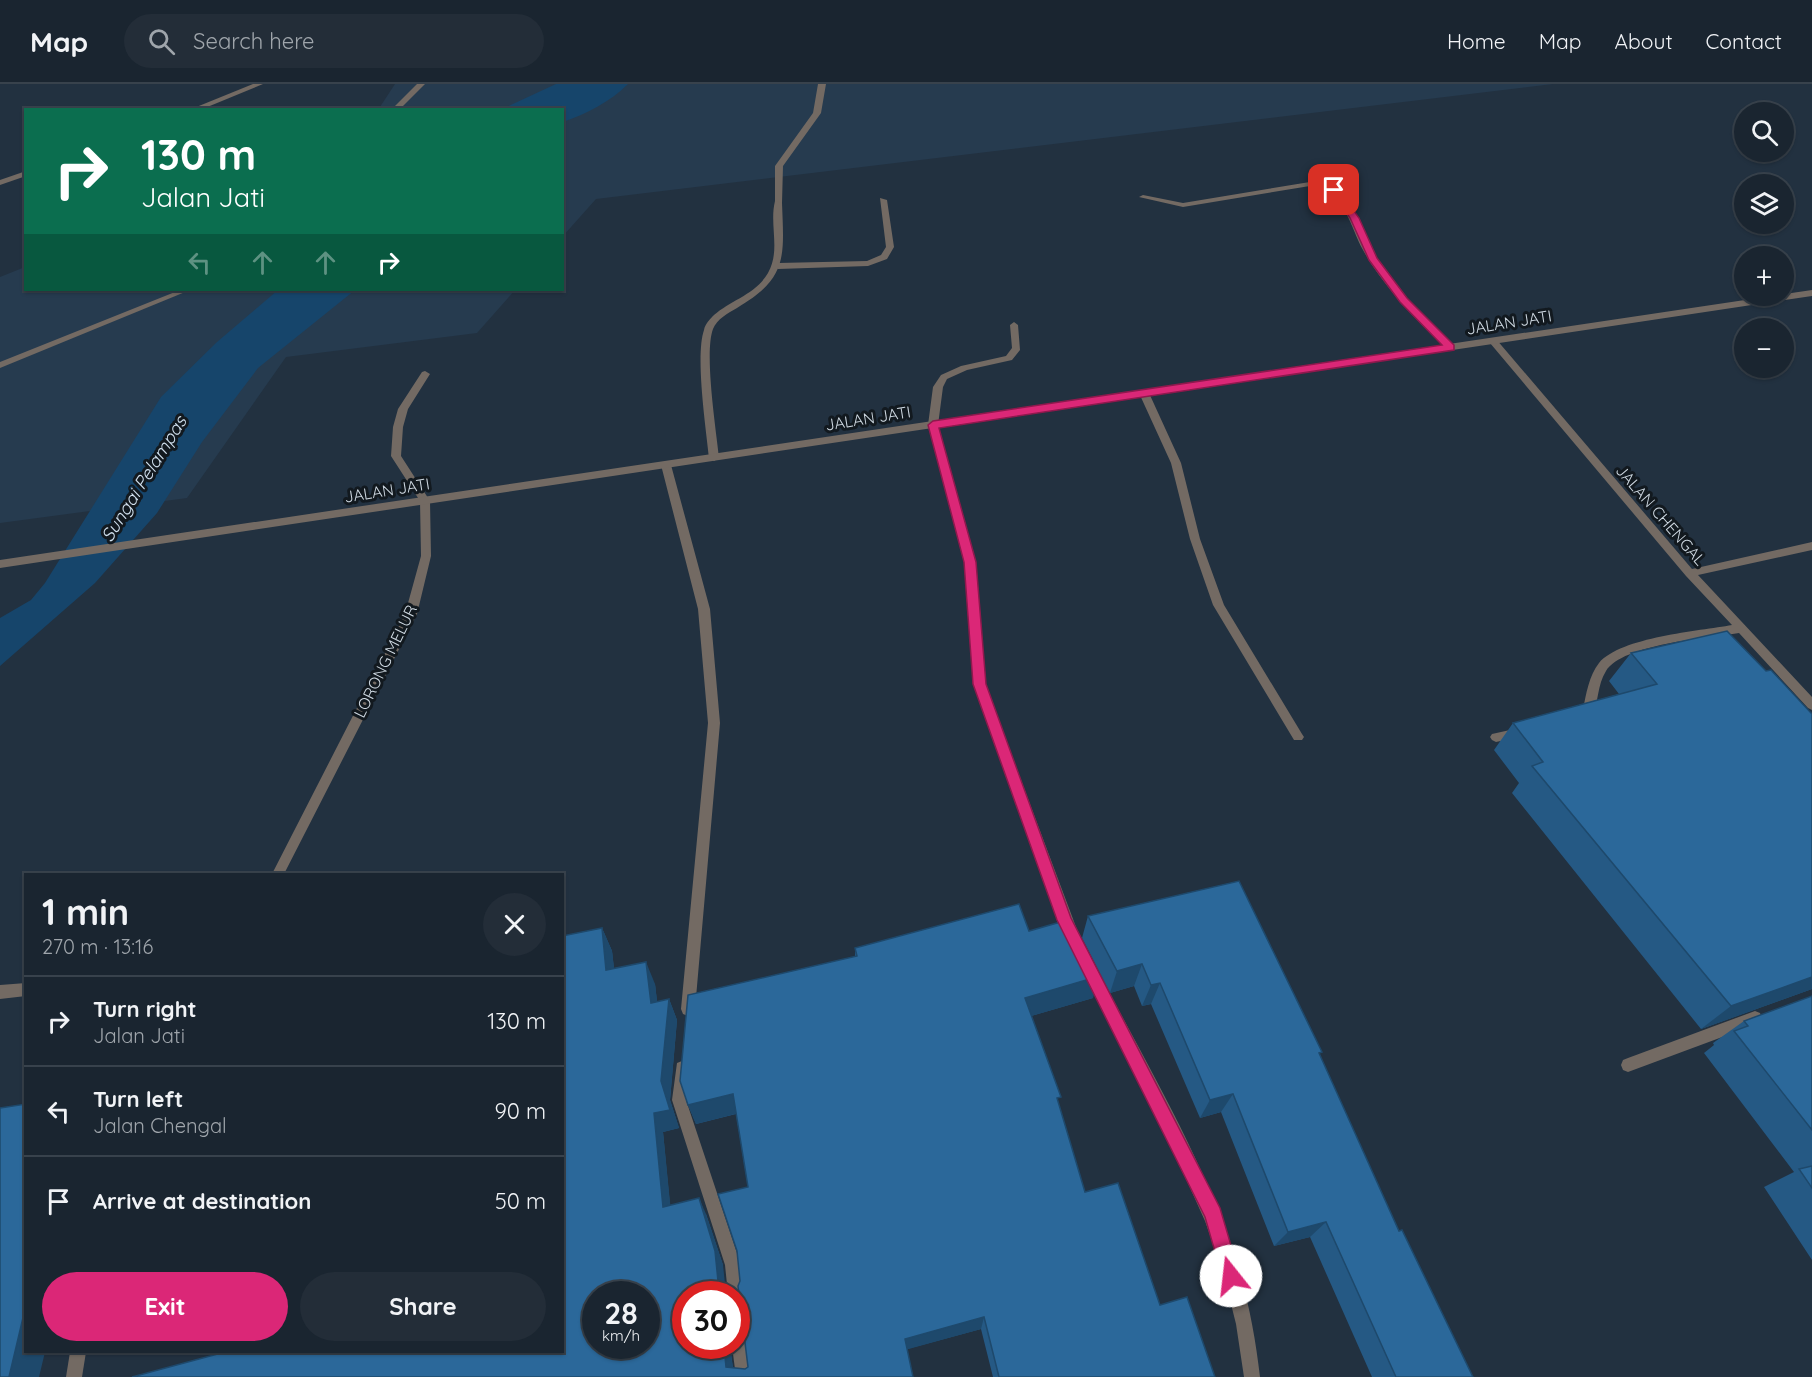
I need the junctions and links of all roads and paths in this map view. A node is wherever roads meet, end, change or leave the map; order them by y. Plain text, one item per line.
1 (259, 84) edge
2 (421, 84) edge
3 (822, 84) edge
4 (197, 108) edge
5 (396, 108) edge
6 (24, 174) edge
7 (0, 183) edge
8 (1143, 197) dead end
9 (883, 200) dead end
10 (778, 266) junction
11 (184, 291) edge
12 (1812, 293) edge
13 (1014, 325) dead end
14 (1493, 341) junction
15 (1450, 347) junction
16 (0, 365) edge
17 (425, 374) dead end
18 (1144, 393) junction
19 (933, 425) junction
20 (714, 458) junction
21 (666, 465) junction
22 (425, 501) junction
23 (1812, 546) edge
24 (0, 564) edge
25 (1690, 573) junction
26 (1742, 628) junction
27 (1812, 705) edge
28 (1572, 722) edge
29 (1530, 731) edge
30 (1298, 737) dead end
31 (1496, 737) dead end
32 (279, 873) edge
33 (24, 989) edge
34 (0, 992) edge
35 (1769, 1013) edge
36 (687, 1019) edge
37 (683, 1054) edge
38 (1628, 1065) dead end
39 (734, 1281) edge
40 (78, 1353) edge
41 (742, 1359) edge
42 (74, 1377) edge
43 (744, 1377) edge
44 (1252, 1377) edge

1 - 4 street
2 - 5 street
3 - 10 street
6 - 7 street
8 - 15 street
9 - 10 street
10 - 20 street
11 - 16 street
12 - 14 street, JALAN JATI
13 - 19 street
14 - 15 street, JALAN JATI
14 - 25 street, JALAN CHENGAL
15 - 18 street, JALAN JATI
17 - 22 street
18 - 19 street, JALAN JATI
18 - 30 street
19 - 20 street, JALAN JATI
19 - 44 street
20 - 21 street, JALAN JATI
21 - 22 street, JALAN JATI
21 - 36 street
22 - 24 street, JALAN JATI
22 - 32 street, LORONG MELUR
23 - 25 street
25 - 26 street, JALAN CHENGAL
26 - 27 street, JALAN CHENGAL
26 - 28 street
29 - 31 street
33 - 34 street
35 - 38 street
37 - 39 street
40 - 42 street
41 - 43 street

